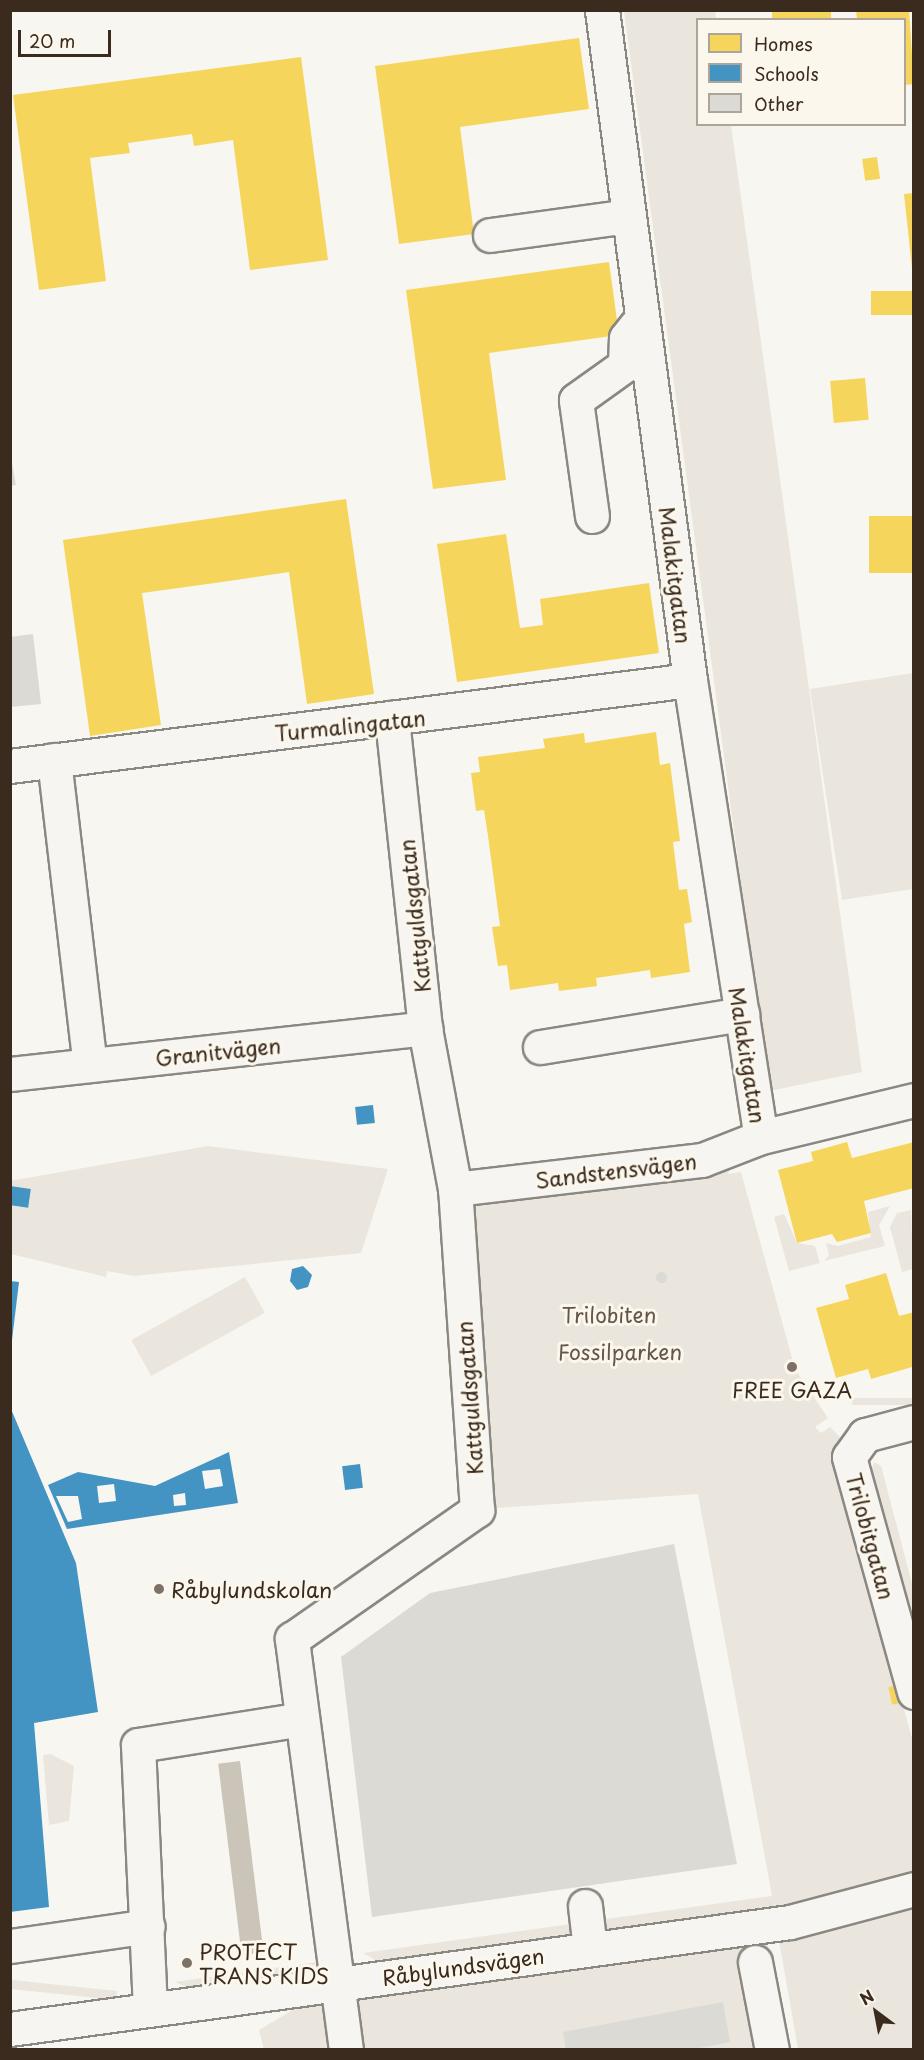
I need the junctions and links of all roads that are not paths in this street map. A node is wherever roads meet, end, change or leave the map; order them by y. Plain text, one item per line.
1 (602, 10) edge
2 (629, 216) junction
3 (490, 235) dead end
4 (642, 316) junction
5 (592, 516) dead end
6 (690, 680) junction
7 (393, 718) junction
8 (54, 760) junction
9 (10, 766) edge
10 (742, 1014) junction
11 (425, 1028) junction
12 (540, 1047) dead end
13 (90, 1065) junction
14 (10, 1074) edge
15 (914, 1100) edge
16 (761, 1137) junction
17 (455, 1190) junction
18 (914, 1422) edge
19 (914, 1692) edge
20 (302, 1719) junction
21 (914, 1889) edge
22 (585, 1906) dead end
23 (148, 1926) junction
24 (10, 1946) edge
25 (590, 1949) junction
26 (755, 1962) dead end
27 (337, 1984) junction
28 (150, 2009) junction
29 (10, 2029) edge
30 (346, 2049) edge
31 (772, 2049) edge

1 - 2 street, Malakitgatan
2 - 3 street
2 - 4 street, Malakitgatan
4 - 5 street
4 - 6 street, Malakitgatan
6 - 7 street, Turmalingatan
6 - 10 street, Malakitgatan
7 - 8 street, Turmalingatan
7 - 11 street, Kattguldsgatan
8 - 9 street, Turmalingatan
8 - 13 street
10 - 12 street
10 - 16 street, Malakitgatan
11 - 13 street, Granitvägen
11 - 17 street, Kattguldsgatan
13 - 14 street, Granitvägen
15 - 16 street, Sandstensvägen
16 - 17 street, Sandstensvägen
17 - 20 street, Kattguldsgatan
18 - 19 street, Trilobitgatan
20 - 23 street
20 - 27 street, Kattguldsgatan
21 - 25 street, Råbylundsvägen
22 - 25 street
23 - 24 street
23 - 28 street
25 - 27 street, Råbylundsvägen
26 - 31 street
27 - 28 street, Råbylundsvägen
27 - 30 street, Kattguldsgatan
28 - 29 street, Råbylundsvägen

